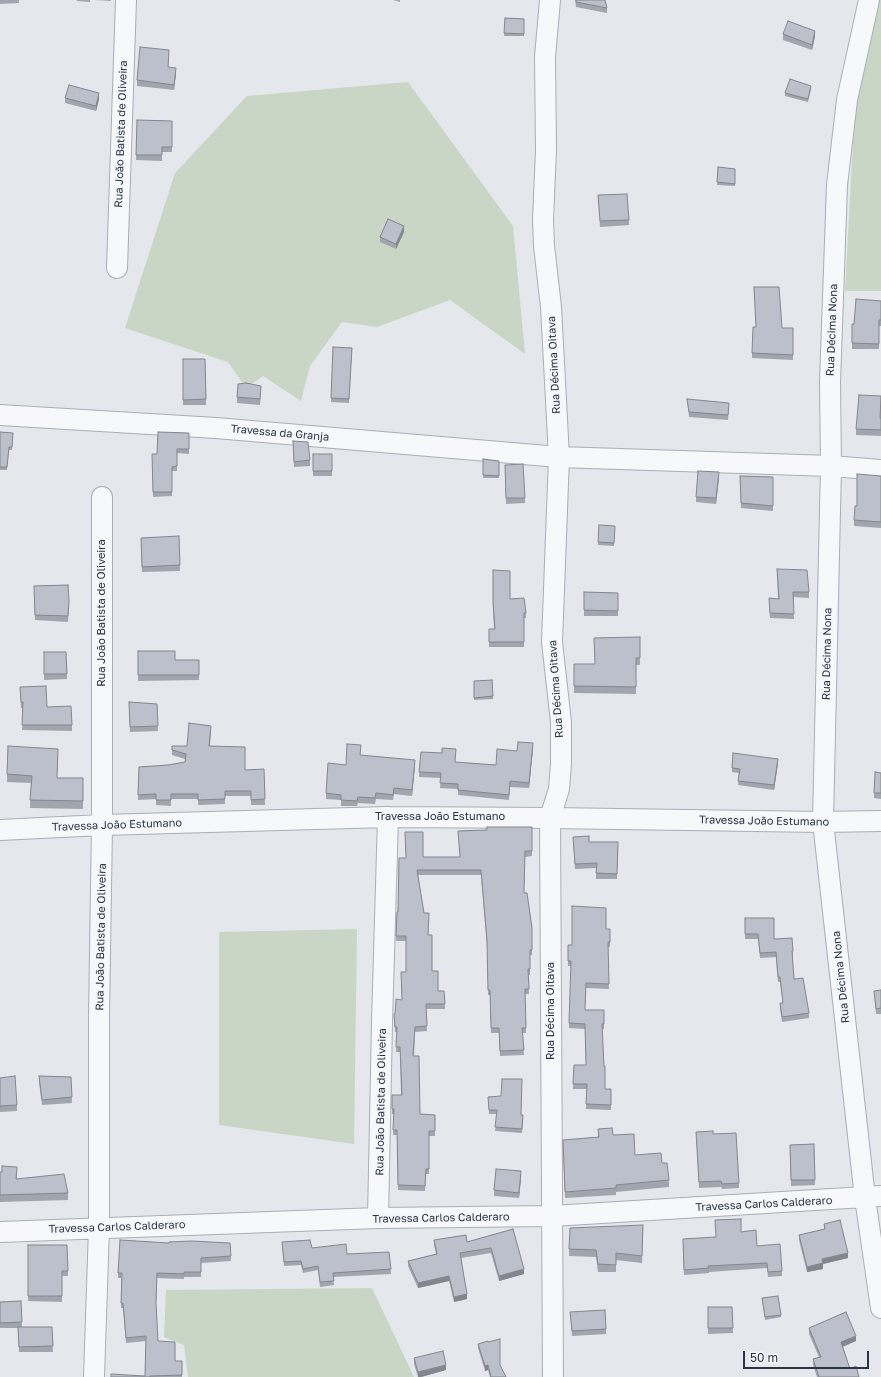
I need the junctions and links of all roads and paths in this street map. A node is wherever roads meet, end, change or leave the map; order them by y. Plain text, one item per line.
1 (126, 0) edge
2 (550, 0) edge
3 (869, 0) edge
4 (117, 268) dead end
5 (0, 415) edge
6 (559, 457) junction
7 (831, 466) junction
8 (881, 470) edge
9 (102, 497) dead end
10 (388, 817) junction
11 (550, 818) junction
12 (881, 821) edge
13 (823, 822) junction
14 (102, 825) junction
15 (0, 830) edge
16 (873, 1197) edge
17 (552, 1216) junction
18 (378, 1218) junction
19 (99, 1228) junction
20 (0, 1232) edge
21 (881, 1308) edge
22 (94, 1377) edge
23 (553, 1377) edge

1 - 4 street, Rua João Batista de Oliveira
2 - 6 street, Rua Décima Oitava
3 - 7 street, Rua Décima Nona
5 - 6 street, Travessa da Granja
6 - 7 street, Travessa da Granja
6 - 11 street, Rua Décima Oitava
7 - 8 street, Travessa da Granja
7 - 13 street, Rua Décima Nona
9 - 14 street, Rua João Batista de Oliveira
10 - 11 street, Travessa João Estumano
10 - 14 street, Travessa João Estumano
10 - 18 street, Rua João Batista de Oliveira
11 - 13 street, Travessa João Estumano
11 - 17 street, Rua Décima Oitava
12 - 13 street, Travessa João Estumano
13 - 16 street, Rua Décima Nona
14 - 15 street, Travessa João Estumano
14 - 19 street, Rua João Batista de Oliveira
16 - 17 street, Travessa Carlos Calderaro
16 - 21 street, Rua Décima Nona
17 - 18 street, Travessa Carlos Calderaro
17 - 23 street, Rua Décima Oitava
18 - 19 street, Travessa Carlos Calderaro
19 - 20 street, Travessa Carlos Calderaro
19 - 22 street, Rua João Batista de Oliveira

